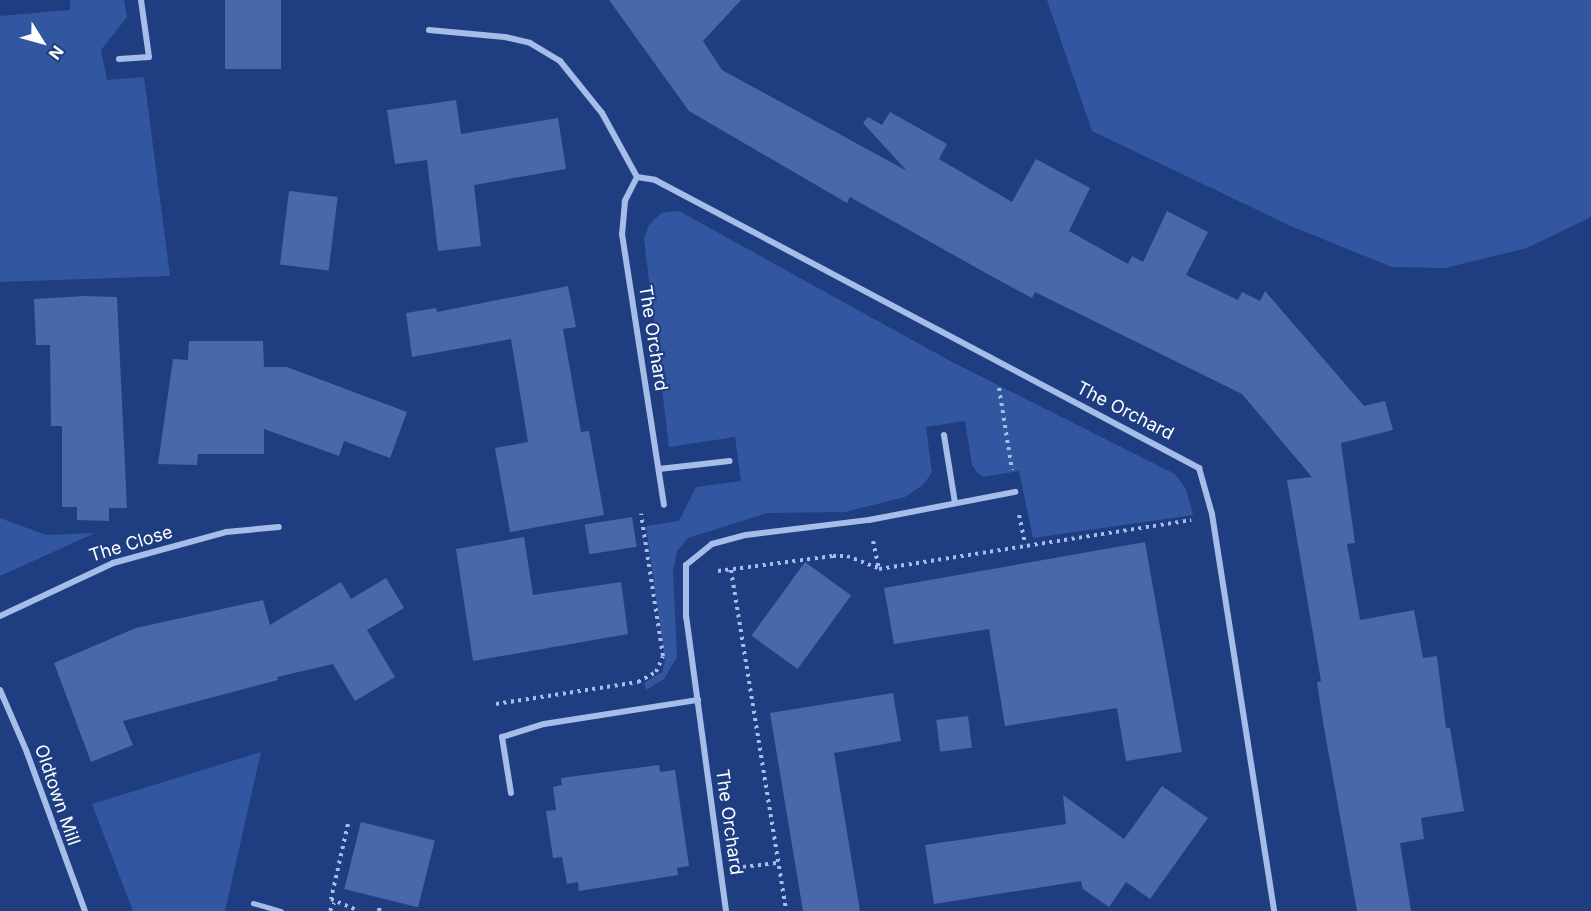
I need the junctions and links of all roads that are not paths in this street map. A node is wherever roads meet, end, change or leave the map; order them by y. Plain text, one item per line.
1 (141, 0) edge
2 (429, 30) dead end
3 (119, 59) dead end
4 (637, 177) junction
5 (944, 435) dead end
6 (730, 461) dead end
7 (658, 469) junction
8 (1015, 492) road end
9 (955, 503) junction
10 (664, 505) dead end
11 (279, 527) dead end
12 (0, 616) edge
13 (0, 690) edge
14 (698, 700) junction
15 (511, 793) dead end
16 (253, 903) dead end
17 (84, 911) edge
18 (281, 911) edge
19 (726, 911) edge
20 (1274, 911) edge

1 - 3 street
2 - 4 street
4 - 7 street, The Orchard
4 - 20 street, The Orchard
5 - 9 street
6 - 7 street
7 - 10 street, The Orchard
8 - 9 street
9 - 14 street, The Orchard
11 - 12 street, The Close
13 - 17 street, Oldtown Mill
14 - 15 street
14 - 19 street, The Orchard
16 - 18 lane

